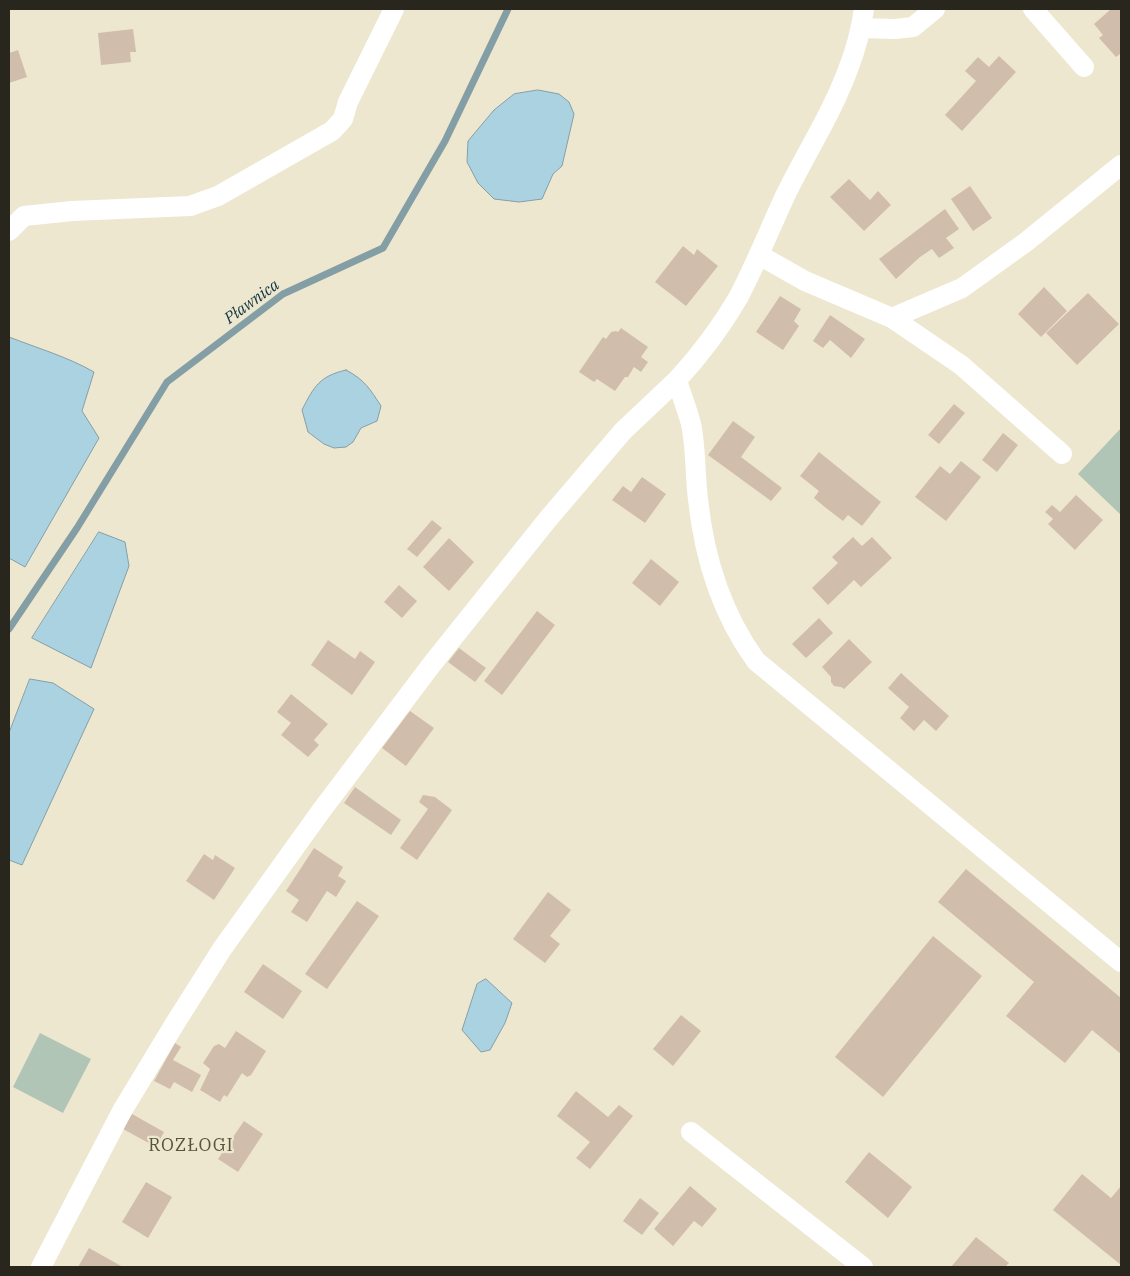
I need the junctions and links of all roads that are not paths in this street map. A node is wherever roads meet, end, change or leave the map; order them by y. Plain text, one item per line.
1 (394, 9) edge
2 (935, 9) edge
3 (1034, 9) edge
4 (862, 18) edge
5 (1084, 67) dead end
6 (1121, 165) edge
7 (9, 231) edge
8 (759, 255) junction
9 (892, 318) junction
10 (677, 380) junction
11 (1062, 454) dead end
12 (1121, 962) edge
13 (691, 1132) dead end
14 (41, 1267) edge
15 (863, 1267) edge

1 - 7 street
2 - 4 street
3 - 5 street
4 - 8 street
6 - 9 street
8 - 9 street
8 - 10 street
9 - 11 street
10 - 12 street
10 - 14 street
13 - 15 street

